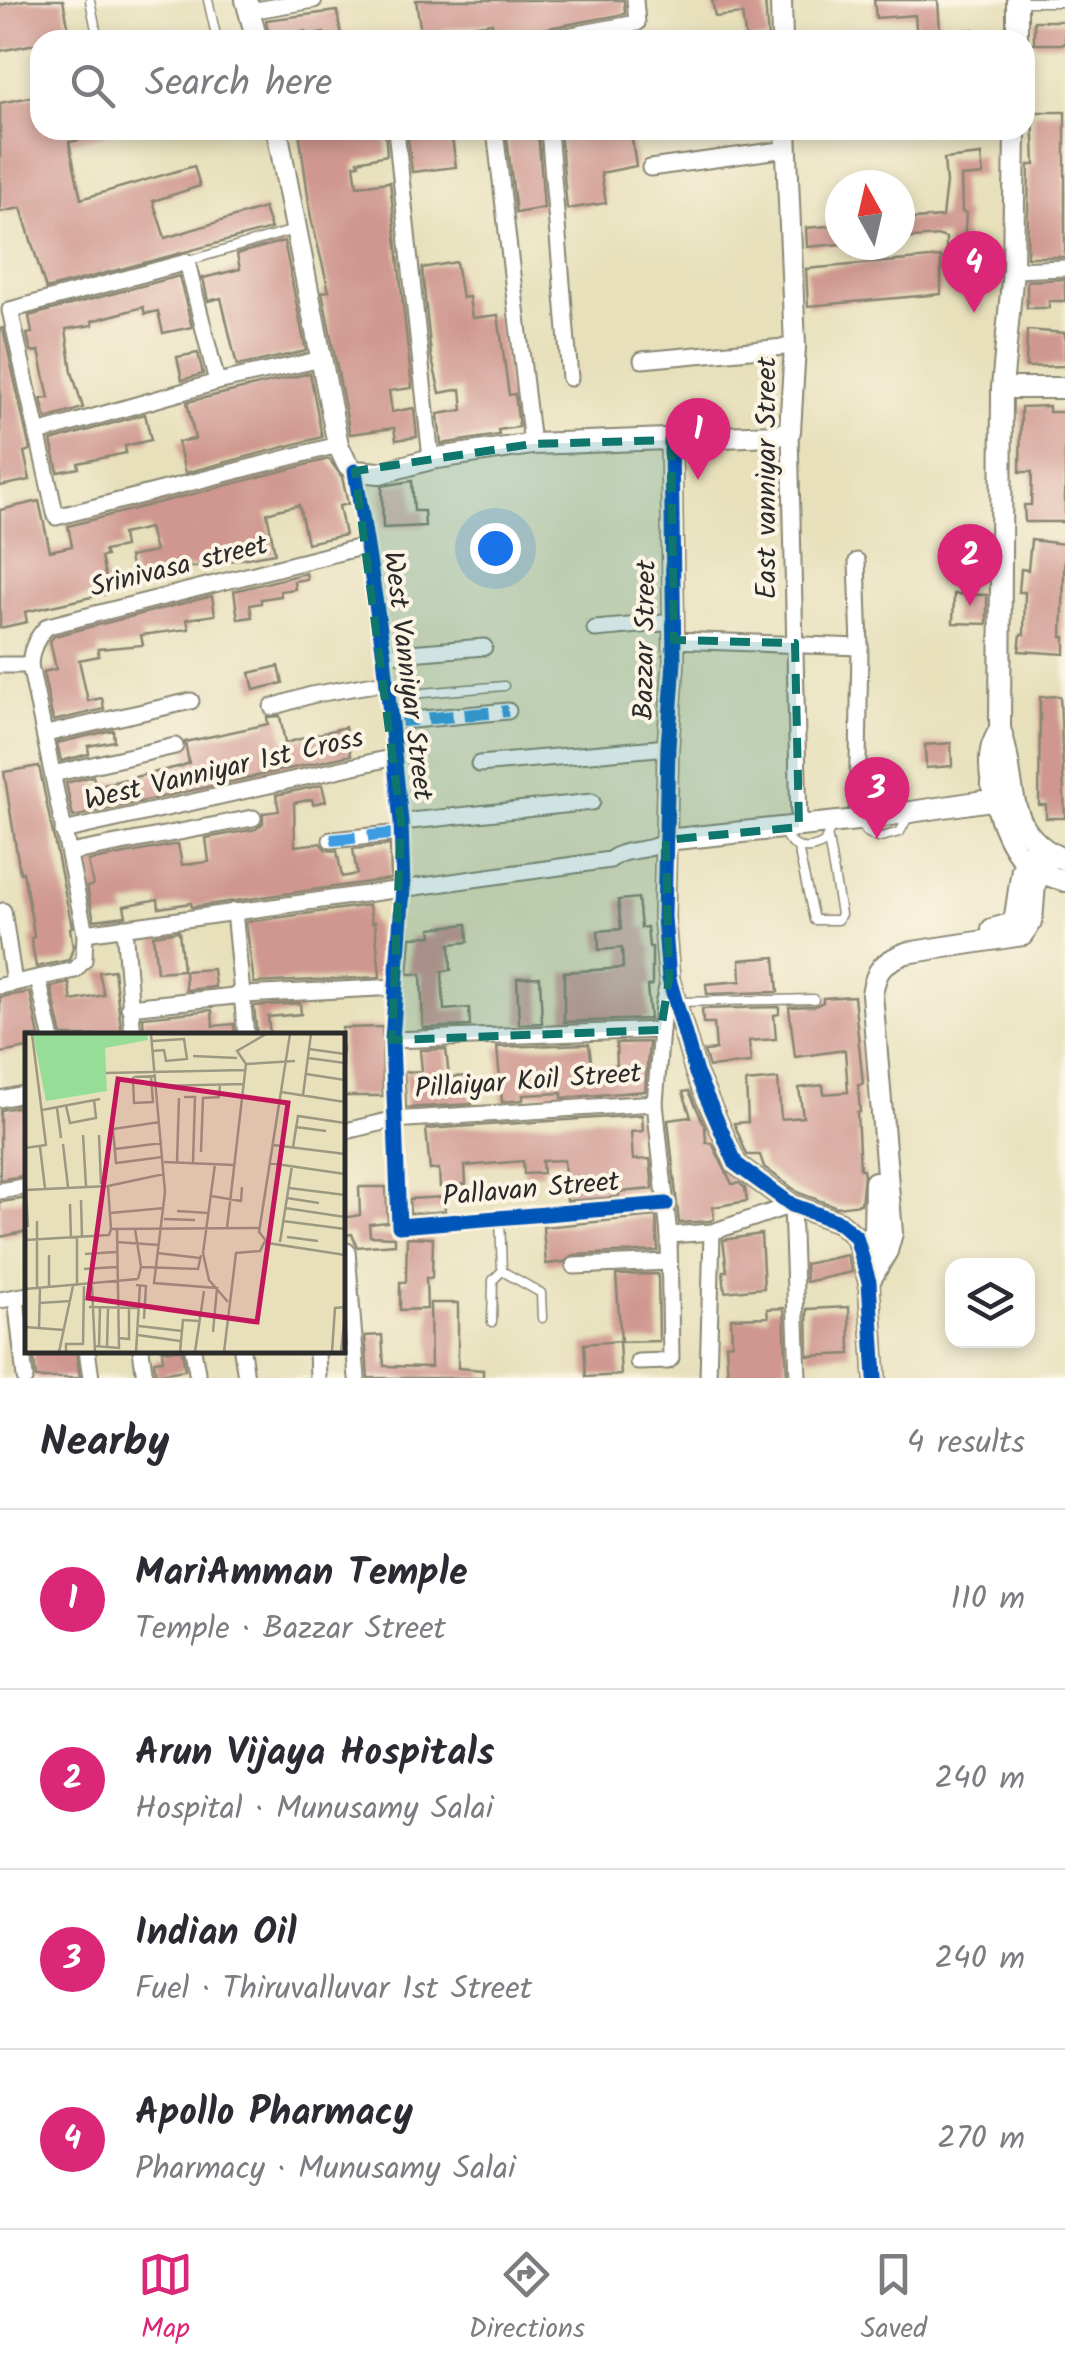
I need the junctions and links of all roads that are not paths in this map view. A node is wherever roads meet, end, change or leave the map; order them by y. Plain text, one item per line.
1 (90, 0) edge
2 (208, 0) edge
3 (314, 0) edge
4 (635, 0) edge
5 (781, 0) edge
6 (1018, 1) edge
7 (1065, 2) edge
8 (248, 5) edge
9 (96, 30) edge
10 (215, 30) edge
11 (254, 30) edge
12 (599, 30) edge
13 (782, 30) edge
14 (1017, 30) edge
15 (279, 140) edge
16 (397, 140) edge
17 (497, 140) edge
18 (550, 140) edge
19 (782, 140) edge
20 (787, 140) edge
21 (1015, 140) edge
22 (650, 168) dead end
23 (294, 230) junction
24 (187, 262) junction
25 (1065, 268) edge
26 (1012, 270) junction
27 (795, 346) junction
28 (322, 359) junction
29 (642, 360) dead end
30 (570, 378) dead end
31 (217, 382) junction
32 (1002, 388) junction
33 (1065, 388) edge
34 (790, 431) junction
35 (38, 433) junction
36 (671, 440) junction
37 (532, 444) junction
38 (338, 445) junction
39 (431, 459) junction
40 (355, 471) junction
41 (365, 546) junction
42 (857, 561) dead end
43 (595, 629) dead end
44 (674, 631) junction
45 (795, 644) junction
46 (860, 647) junction
47 (484, 648) dead end
48 (384, 656) junction
49 (0, 665) edge
50 (30, 665) junction
51 (504, 686) dead end
52 (388, 689) junction
53 (191, 701) dead end
54 (272, 707) dead end
55 (508, 710) dead end
56 (392, 722) junction
57 (46, 734) junction
58 (175, 746) dead end
59 (668, 747) junction
60 (395, 757) junction
61 (479, 764) dead end
62 (53, 774) junction
63 (1002, 798) junction
64 (592, 802) dead end
65 (253, 818) dead end
66 (860, 820) junction
67 (401, 827) junction
68 (64, 831) junction
69 (830, 831) junction
70 (793, 835) junction
71 (331, 840) dead end
72 (666, 840) junction
73 (68, 853) junction
74 (1044, 859) edge
75 (1065, 881) edge
76 (402, 888) junction
77 (3, 910) dead end
78 (234, 911) junction
79 (124, 927) junction
80 (84, 933) junction
81 (38, 978) junction
82 (669, 979) junction
83 (7, 985) edge
84 (396, 987) junction
85 (244, 995) junction
86 (814, 999) dead end
87 (674, 1002) junction
88 (129, 1007) junction
89 (661, 1030) junction
90 (50, 1033) edge
91 (133, 1033) edge
92 (246, 1033) edge
93 (392, 1040) junction
94 (25, 1094) edge
95 (0, 1099) edge
96 (656, 1103) junction
97 (392, 1120) junction
98 (345, 1131) edge
99 (25, 1187) edge
100 (0, 1191) edge
101 (666, 1204) junction
102 (792, 1206) junction
103 (500, 1218) junction
104 (399, 1226) joint
105 (712, 1232) junction
106 (669, 1236) junction
107 (345, 1250) edge
108 (864, 1258) junction
109 (670, 1262) junction
110 (574, 1266) dead end
111 (502, 1270) junction
112 (869, 1282) junction
113 (15, 1297) edge
114 (542, 1318) dead end
115 (492, 1322) dead end
116 (87, 1353) edge
117 (142, 1353) edge
118 (194, 1353) edge
119 (242, 1353) edge
120 (317, 1353) edge
121 (638, 1362) dead end
122 (25, 1378) edge
123 (91, 1378) edge
124 (145, 1378) edge
125 (198, 1378) edge
126 (246, 1378) edge
127 (318, 1378) edge
128 (357, 1378) edge
129 (708, 1378) edge
130 (798, 1378) edge
131 (875, 1378) edge

1 - 9 lane
2 - 10 lane
3 - 8 street
4 - 12 street
5 - 13 street
6 - 7 lane
6 - 14 street
8 - 11 street
15 - 23 street
16 - 39 street
17 - 37 street
18 - 30 street
19 - 22 street
20 - 27 street, East vanniyar Street
21 - 26 street
23 - 24 lane
23 - 28 street
24 - 31 street
24 - 35 street
25 - 26 street
26 - 32 street
27 - 29 street
27 - 34 street, East vanniyar Street
28 - 31 street
28 - 38 street
31 - 35 street
32 - 33 street
32 - 63 street
34 - 36 street
34 - 45 street, East vanniyar Street
35 - 38 street
36 - 37 street
36 - 44 street, Bazzar Street
37 - 39 street
38 - 40 street
39 - 40 street
40 - 41 street, West Vanniyar Street
41 - 48 street, West Vanniyar Street
41 - 50 street, Srinivasa street
42 - 46 street
43 - 44 street
44 - 45 street
44 - 59 street, Bazzar Street
45 - 46 street
45 - 70 street, East vanniyar Street
46 - 66 street
47 - 48 street
48 - 52 street, West Vanniyar Street
49 - 50 street
50 - 57 street
51 - 52 lane
52 - 54 street
52 - 56 street, West Vanniyar Street
53 - 57 street
55 - 56 street
56 - 60 street, West Vanniyar Street
57 - 62 street
58 - 62 street
59 - 61 street
59 - 72 street, Bazzar Street
60 - 67 street, West Vanniyar Street
60 - 68 street, West Vanniyar 1st Cross
62 - 68 street
63 - 66 street
63 - 74 street
64 - 67 street
65 - 73 street
66 - 69 street
67 - 71 street
67 - 76 street, West Vanniyar Street
68 - 73 street
69 - 70 street
69 - 70 lane
70 - 72 street
72 - 76 street
72 - 82 street, Pillaiyar Koil Street
73 - 80 street
74 - 75 street
74 - 108 street
74 - 112 street
76 - 78 street
76 - 84 street, West Vanniyar Street
77 - 83 street
78 - 79 street
78 - 85 street
79 - 80 street
79 - 88 street
80 - 81 street
81 - 83 street
81 - 90 street
82 - 87 street, Pillaiyar Koil Street
82 - 89 street, Pillaiyar Koil Street
84 - 85 street
84 - 93 street, West Vanniyar Street
85 - 88 street
85 - 92 street
86 - 87 lane
87 - 102 street, Pillaiyar Koil Street
88 - 91 street
89 - 93 street
89 - 96 street, Pillaiyar Koil Street
93 - 97 street, West Vanniyar Street
94 - 95 street
96 - 97 street, Pillaiyar Koil Street
96 - 101 street
97 - 98 street, Pillaiyar Koil Street
97 - 104 street, West Vanniyar Street
99 - 100 street
101 - 103 street, Pallavan Street
101 - 106 street
102 - 105 street
102 - 108 street, Pillaiyar Koil Street
102 - 130 street
103 - 104 street, Pallavan Street
103 - 111 lane
105 - 106 street
105 - 129 street
106 - 109 street
107 - 128 street
108 - 112 street, Pillaiyar Koil Street
109 - 110 street
109 - 121 street
111 - 114 lane
111 - 115 lane
112 - 131 street, Pillaiyar Koil Street
113 - 122 street
116 - 123 street
117 - 124 street
118 - 125 street
119 - 126 street
120 - 127 street

